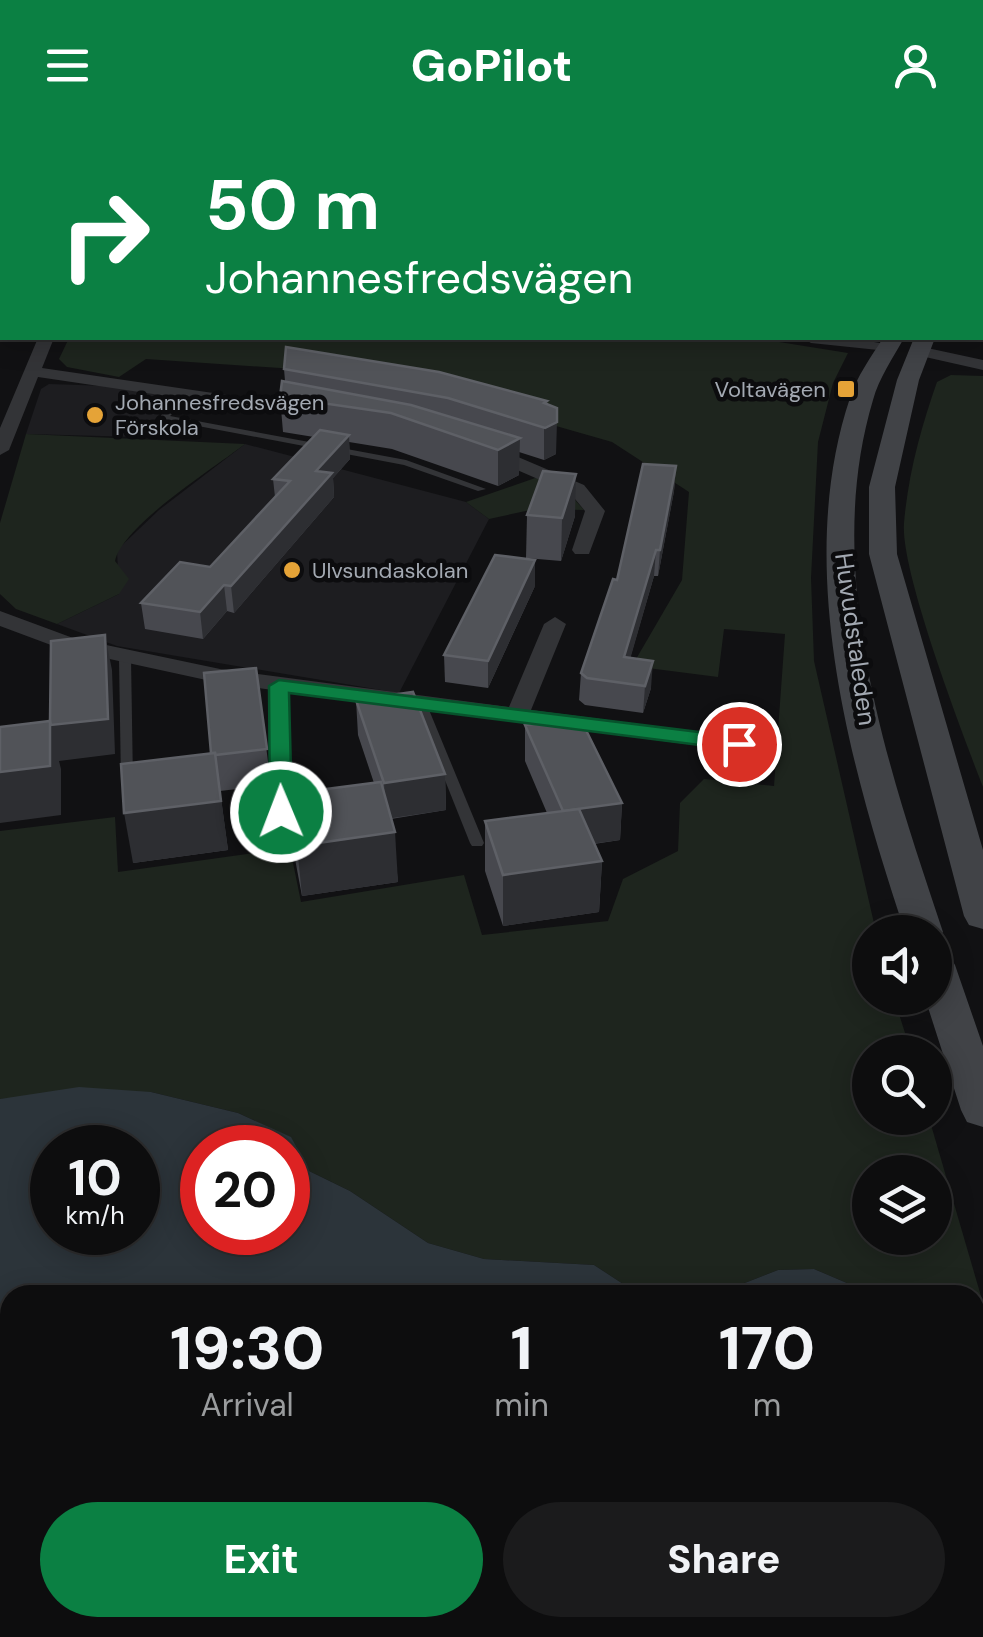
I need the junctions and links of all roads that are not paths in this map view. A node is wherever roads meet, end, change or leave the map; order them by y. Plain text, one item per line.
1 (45, 340) edge
2 (849, 340) edge
3 (906, 343) edge
4 (983, 365) edge
5 (30, 370) junction
6 (189, 393) junction
7 (329, 415) edge
8 (465, 444) edge
9 (0, 450) edge
10 (481, 489) dead end
11 (582, 550) dead end
12 (0, 618) edge
13 (555, 624) dead end
14 (125, 658) junction
15 (279, 686) junction
16 (421, 705) junction
17 (517, 715) junction
18 (739, 744) dead end
19 (144, 790) edge
20 (281, 812) dead end
21 (476, 843) dead end
22 (918, 915) edge
23 (983, 916) edge
24 (952, 1015) edge
25 (983, 1110) edge

1 - 5 street
2 - 3 street
3 - 4 street
3 - 22 main road, Huvudstaleden
3 - 23 main road, Huvudstaleden
5 - 6 street
5 - 9 street
6 - 7 street
6 - 10 lane
8 - 11 street
12 - 14 street
13 - 17 street
14 - 15 street
14 - 19 lane
15 - 16 street
15 - 20 lane
16 - 17 street
16 - 21 lane
17 - 18 street
24 - 25 main road

